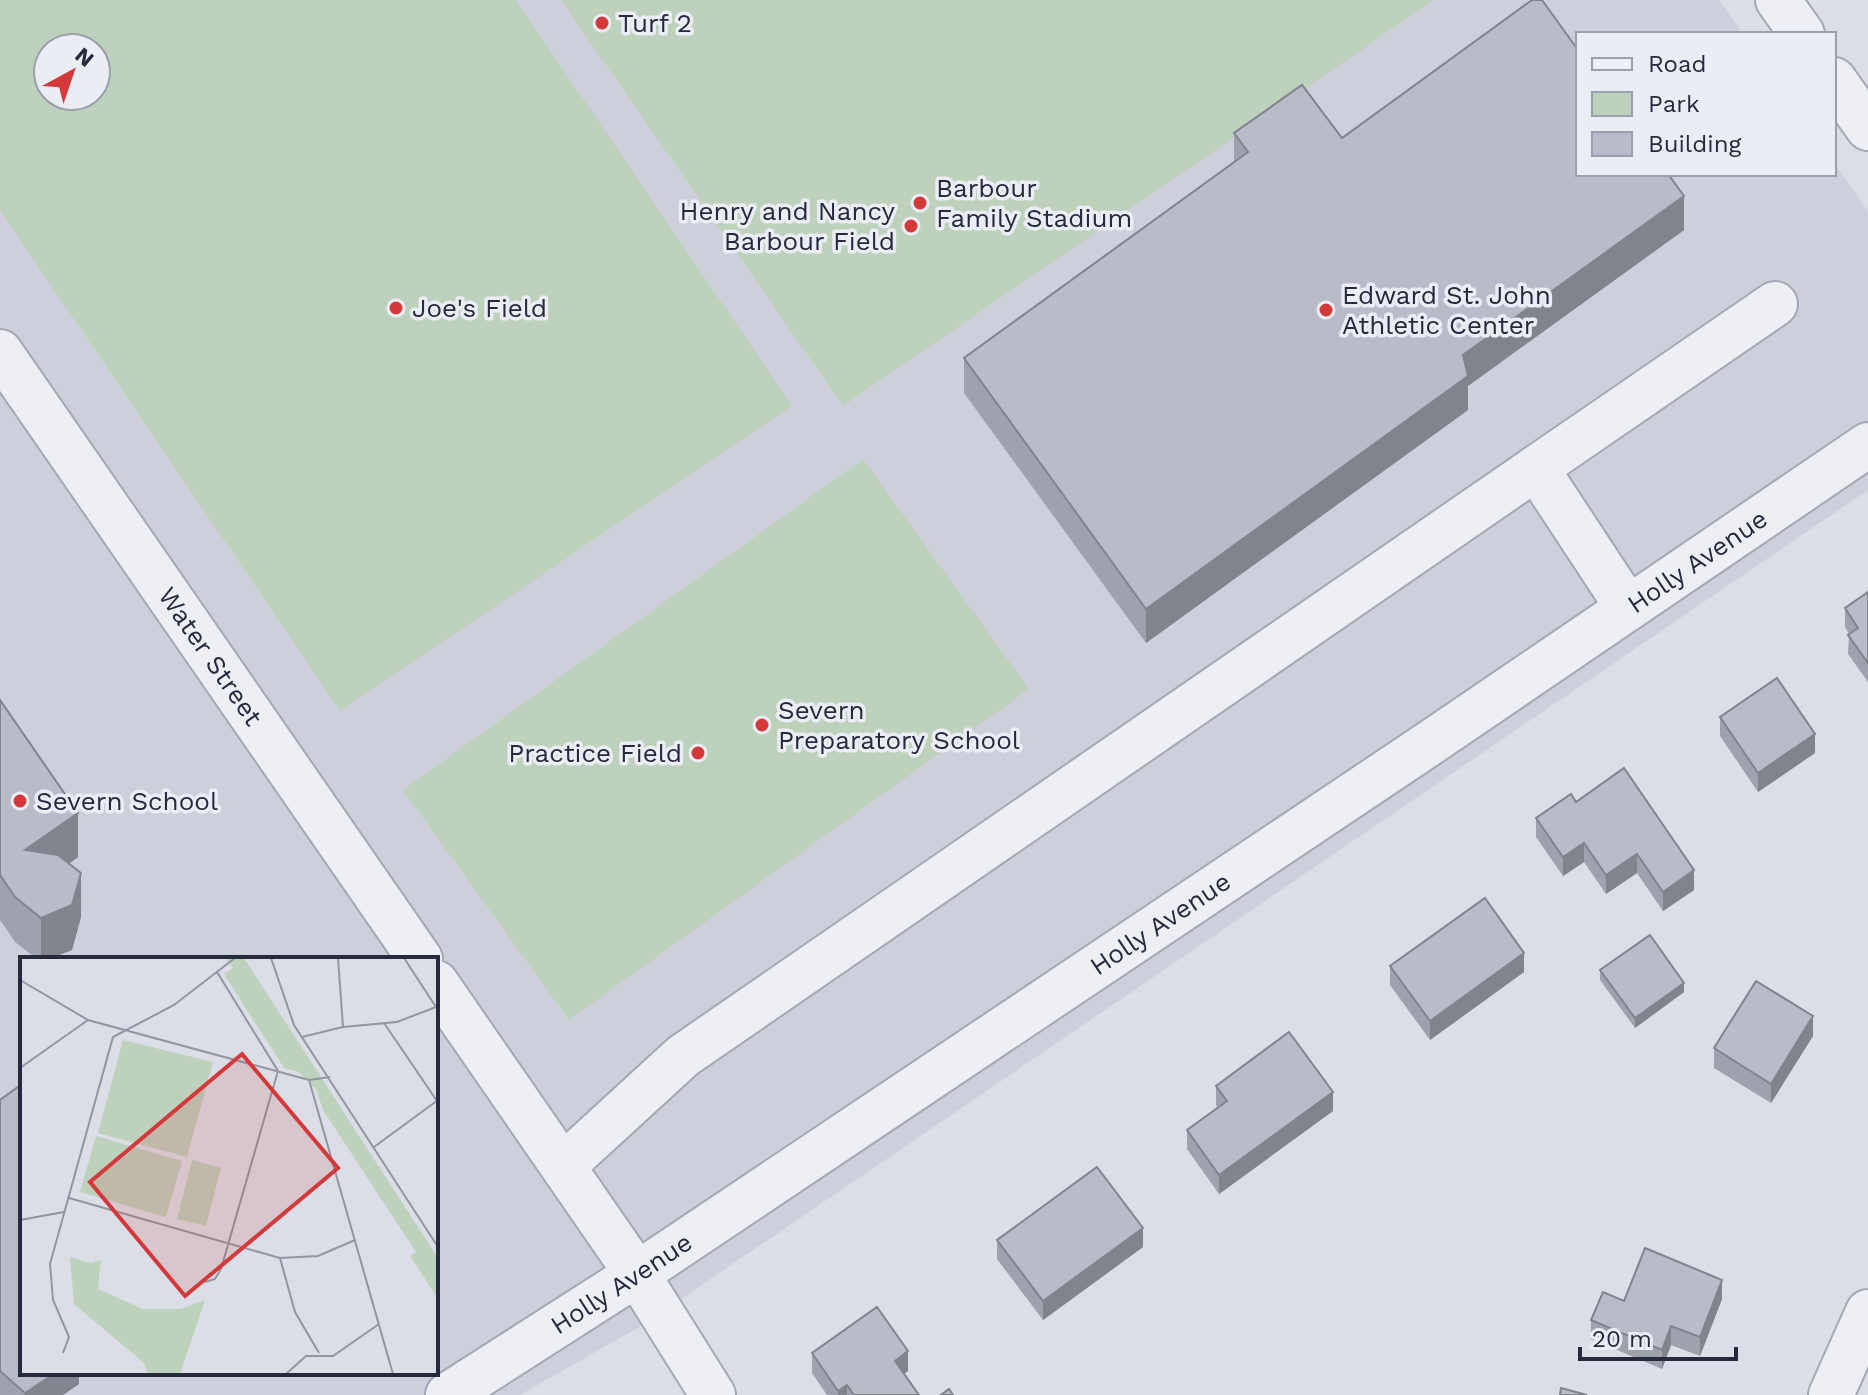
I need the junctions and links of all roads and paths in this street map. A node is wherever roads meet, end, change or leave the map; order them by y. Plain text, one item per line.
1 (1778, 0) edge
2 (1801, 32) edge
3 (1836, 83) edge
4 (1868, 128) edge
5 (1775, 304) dead end
6 (0, 352) edge
7 (1868, 445) edge
8 (1536, 468) junction
9 (1628, 608) junction
10 (419, 957) edge
11 (438, 986) edge
12 (563, 1166) junction
13 (637, 1274) junction
14 (1868, 1312) edge
15 (448, 1395) edge
16 (713, 1395) edge
17 (1831, 1395) edge

1 - 2 street
3 - 4 street
5 - 8 street
6 - 10 street, Water Street
7 - 9 street, Holly Avenue
8 - 9 street
8 - 12 street
9 - 13 street, Holly Avenue
11 - 12 street
12 - 13 street
13 - 15 street, Holly Avenue
13 - 16 street
14 - 17 street

